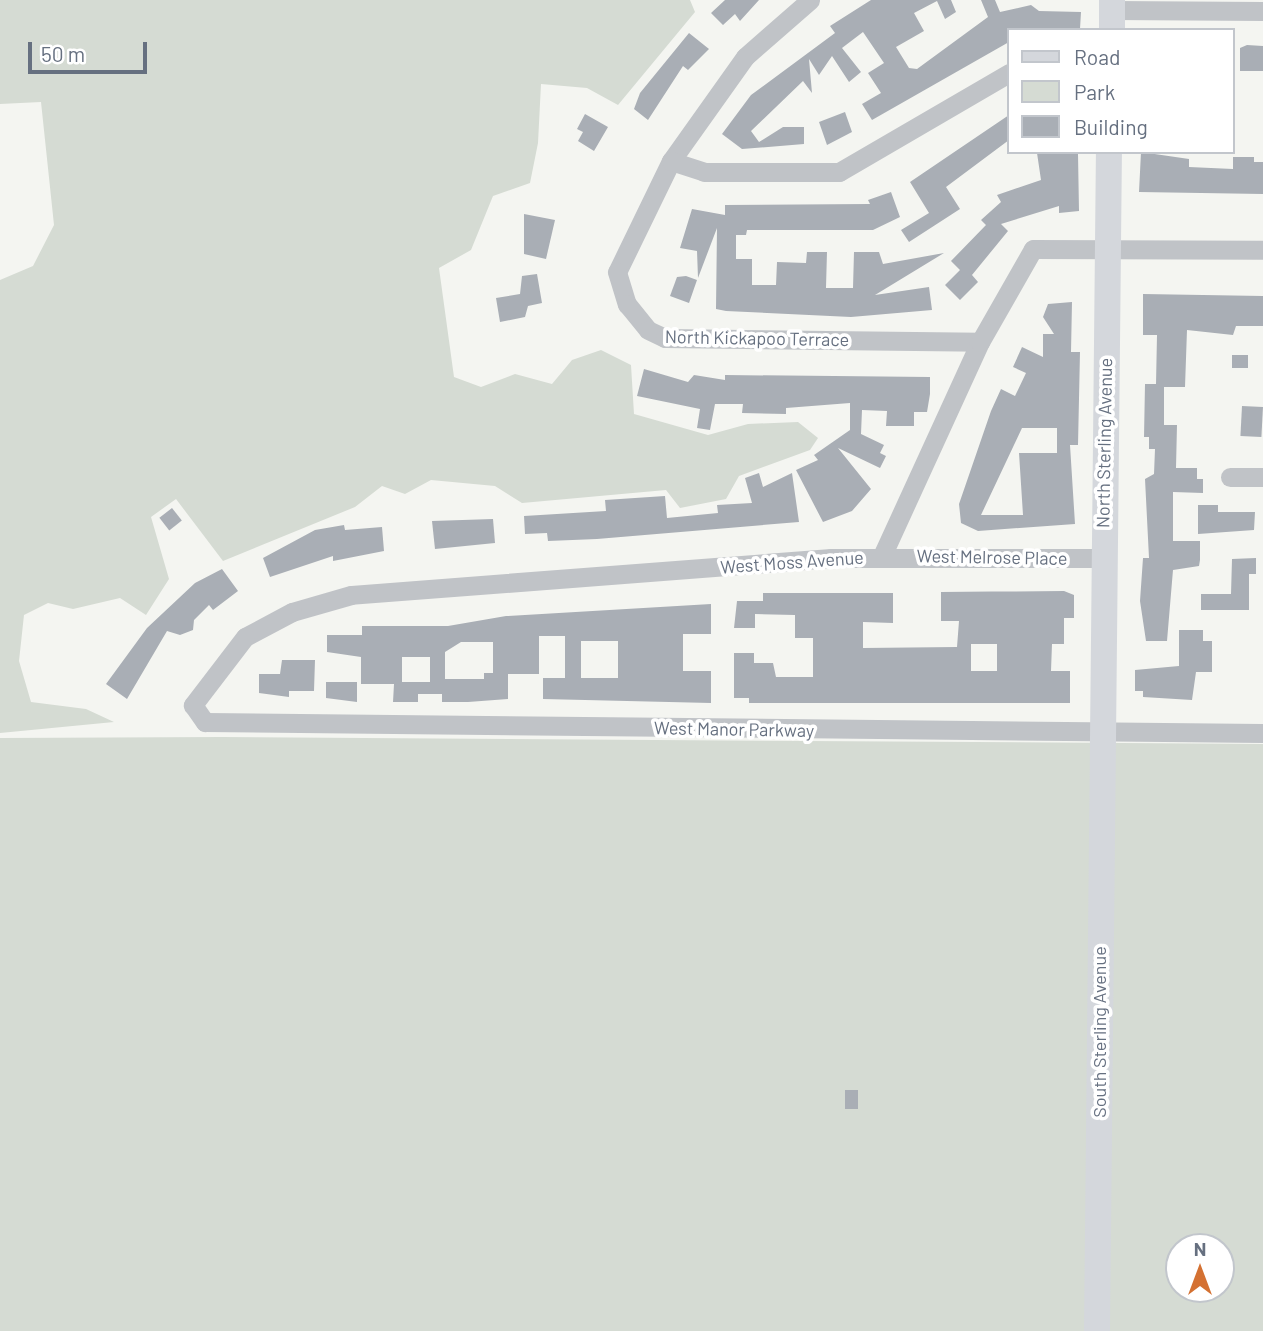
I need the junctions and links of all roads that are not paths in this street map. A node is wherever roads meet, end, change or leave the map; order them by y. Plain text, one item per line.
1 (810, 0) edge
2 (1263, 11) edge
3 (1112, 13) edge
4 (1007, 74) edge
5 (1108, 154) edge
6 (671, 162) junction
7 (1106, 248) junction
8 (1263, 250) edge
9 (980, 342) junction
10 (1230, 477) dead end
11 (1263, 477) edge
12 (882, 556) junction
13 (1102, 558) junction
14 (205, 722) joint
15 (1100, 733) junction
16 (1263, 733) edge
17 (1097, 1331) edge

1 - 6 street, North Kickapoo Terrace
2 - 3 street
4 - 6 street
5 - 7 street, North Sterling Avenue
6 - 9 street, North Kickapoo Terrace
7 - 8 street, West Moss Avenue
7 - 9 street, West Moss Avenue
7 - 13 street, North Sterling Avenue
9 - 12 street, West Moss Avenue
10 - 11 street
12 - 13 street, West Melrose Place
12 - 14 street, West Moss Avenue
13 - 15 street, North Sterling Avenue
14 - 15 street, West Manor Parkway
15 - 16 street, West Manor Parkway
15 - 17 street, South Sterling Avenue

